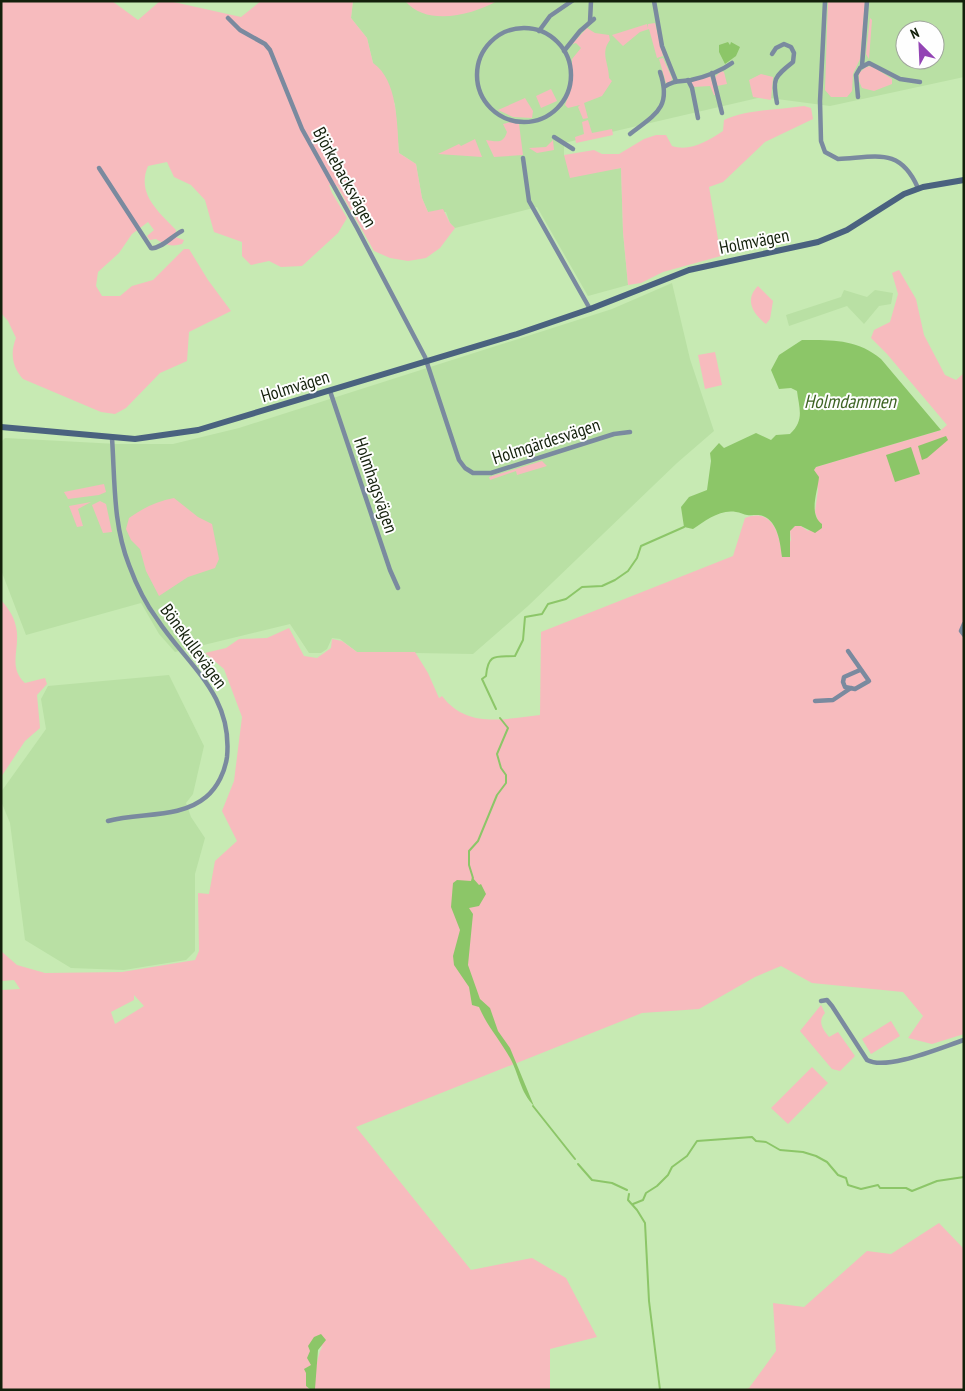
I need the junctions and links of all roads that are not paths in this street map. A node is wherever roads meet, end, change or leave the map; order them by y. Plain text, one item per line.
1 (572, 1) edge
2 (591, 1) edge
3 (654, 1) edge
4 (825, 1) edge
5 (867, 1) edge
6 (228, 18) dead end
7 (539, 31) junction
8 (564, 51) junction
9 (772, 54) dead end
10 (732, 63) dead end
11 (862, 66) junction
12 (660, 72) dead end
13 (712, 72) junction
14 (688, 80) junction
15 (676, 81) junction
16 (920, 82) dead end
17 (664, 87) junction
18 (858, 97) dead end
19 (777, 103) dead end
20 (722, 113) dead end
21 (698, 118) dead end
22 (630, 134) dead end
23 (554, 137) dead end
24 (572, 149) dead end
25 (523, 158) dead end
26 (99, 168) dead end
27 (964, 180) edge
28 (918, 188) junction
29 (182, 231) dead end
30 (590, 309) junction
31 (426, 363) junction
32 (330, 391) junction
33 (1, 427) edge
34 (630, 432) dead end
35 (112, 438) junction
36 (398, 588) dead end
37 (964, 624) edge
38 (964, 635) edge
39 (848, 651) dead end
40 (860, 670) junction
41 (851, 688) junction
42 (815, 701) dead end
43 (108, 821) dead end
44 (821, 1001) dead end
45 (964, 1040) edge

1 - 7 street
2 - 8 street
3 - 15 street
4 - 28 street
5 - 11 street
6 - 31 street, Björkebacksvägen
7 - 8 street
7 - 8 street
9 - 19 street
10 - 13 street
11 - 16 street
11 - 18 street
12 - 17 street
13 - 14 street
13 - 20 street
14 - 15 street
14 - 21 street
15 - 17 street
17 - 22 street
23 - 24 street
25 - 30 street
26 - 29 street
27 - 28 street, Holmvägen
28 - 30 street, Holmvägen
30 - 31 street, Holmvägen
31 - 32 street, Holmvägen
31 - 34 street, Holmgärdesvägen
32 - 35 street, Holmvägen
32 - 36 street, Holmhagsvägen
33 - 35 street, Holmvägen
35 - 43 street, Bönekullevägen
37 - 38 street
39 - 40 street
40 - 41 street
40 - 41 street
41 - 42 street
44 - 45 street

